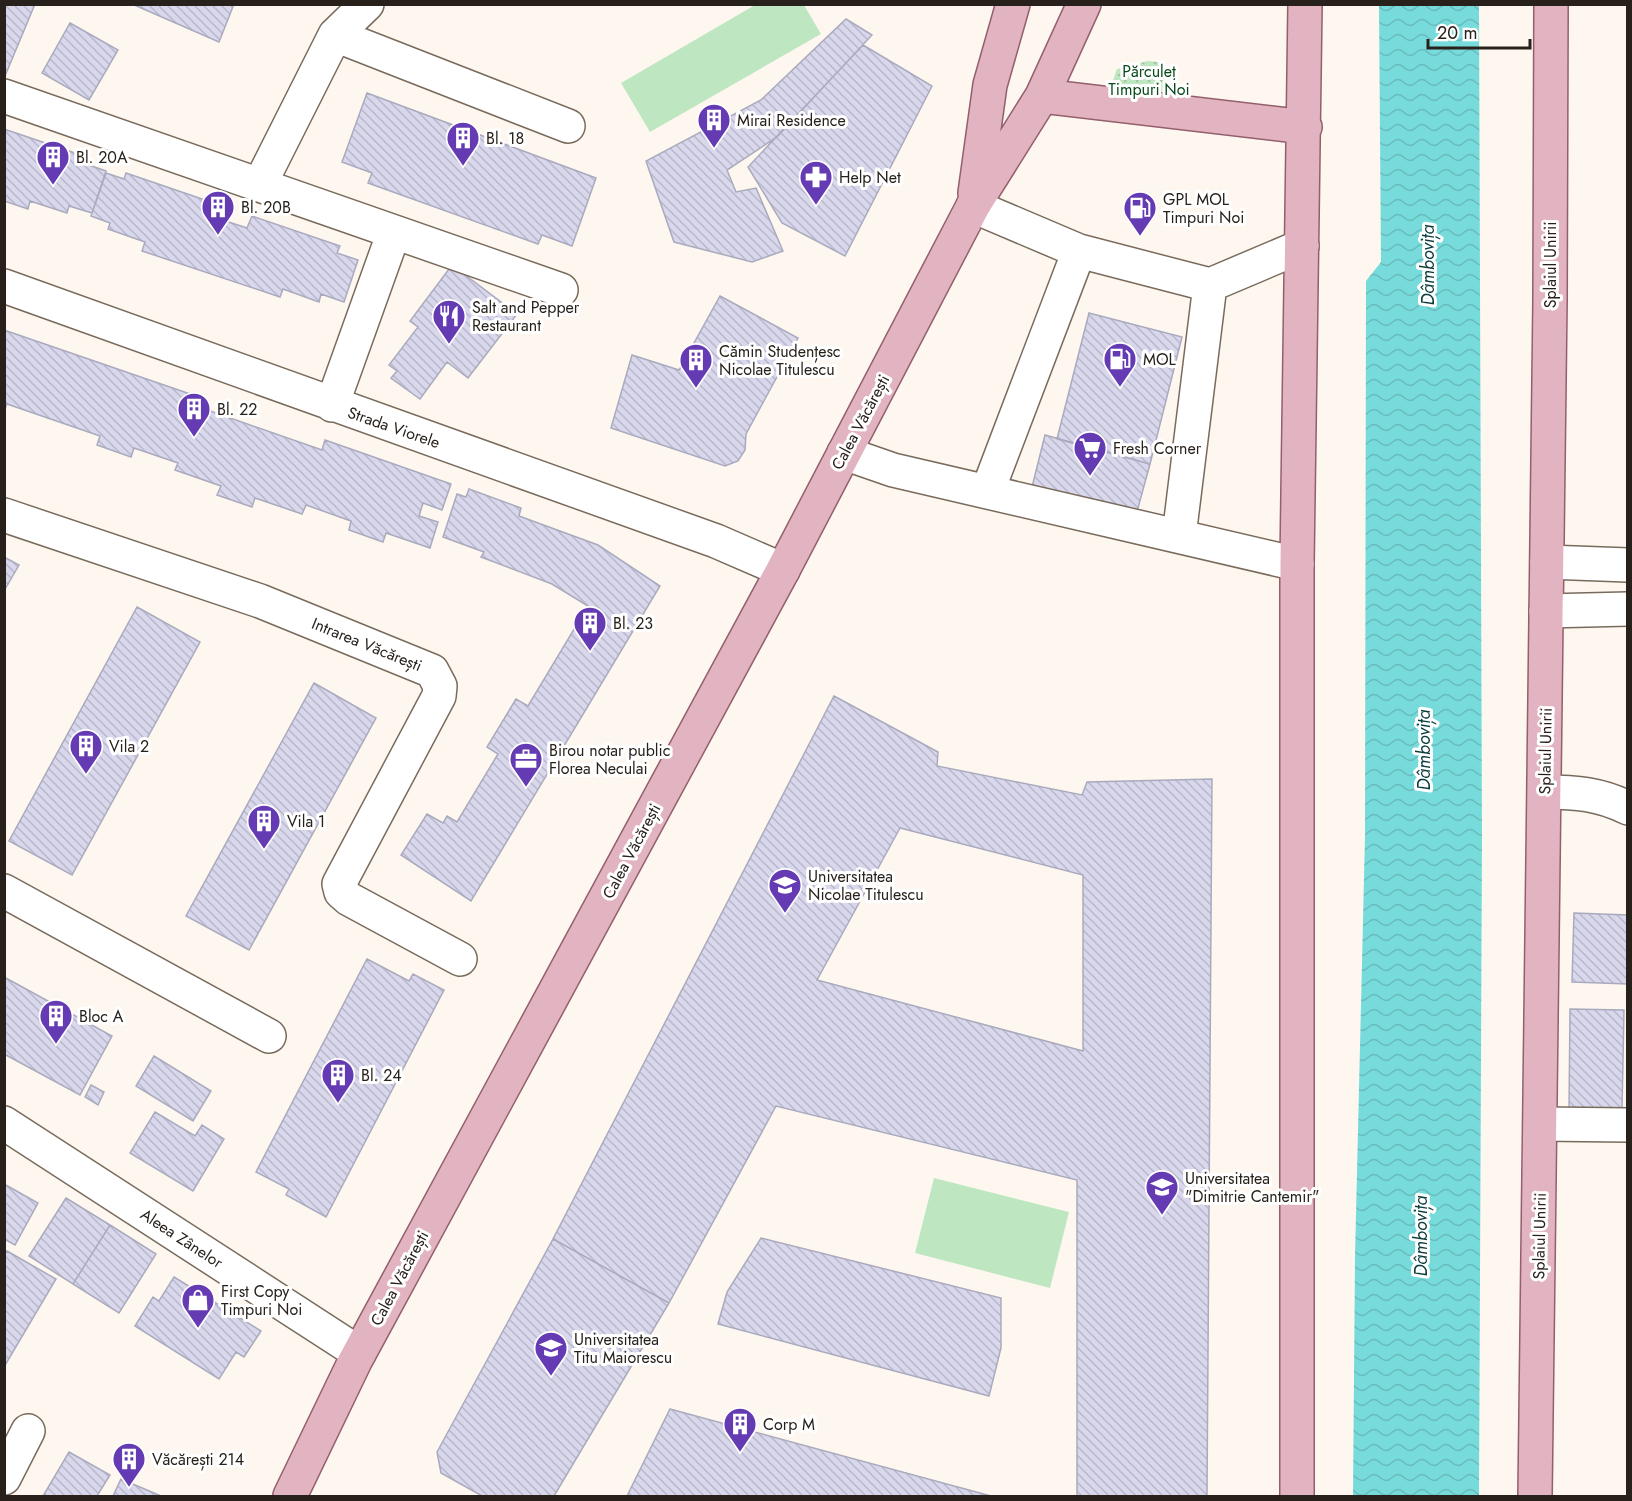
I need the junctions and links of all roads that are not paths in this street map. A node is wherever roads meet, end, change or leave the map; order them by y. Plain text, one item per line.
1 (367, 4) edge
2 (1013, 4) edge
3 (1084, 4) edge
4 (1305, 4) edge
5 (1551, 4) edge
6 (335, 35) junction
7 (4, 96) edge
8 (1042, 96) junction
9 (568, 126) dead end
10 (1305, 127) junction
11 (260, 184) junction
12 (973, 206) junction
13 (393, 232) junction
14 (1302, 246) junction
15 (1079, 251) junction
16 (1210, 285) junction
17 (4, 286) edge
18 (561, 290) dead end
19 (332, 405) junction
20 (844, 453) junction
21 (988, 490) junction
22 (4, 515) edge
23 (1179, 536) junction
24 (1547, 562) junction
25 (1297, 564) junction
26 (1628, 565) edge
27 (783, 570) junction
28 (1628, 609) edge
29 (1546, 611) junction
30 (1545, 792) junction
31 (1628, 808) edge
32 (4, 891) edge
33 (460, 959) dead end
34 (269, 1036) dead end
35 (4, 1123) edge
36 (1541, 1124) junction
37 (1628, 1125) edge
38 (359, 1353) junction
39 (28, 1431) dead end
40 (4, 1478) edge
41 (290, 1497) edge
42 (1297, 1497) edge
43 (1535, 1497) edge

1 - 6 street
2 - 12 main road, Calea Văcărești
3 - 8 main road, Calea Văcărești
4 - 10 main road
5 - 24 main road, Splaiul Unirii
6 - 9 street
6 - 11 street
7 - 11 street
8 - 10 main road
8 - 12 main road, Calea Văcărești
10 - 14 main road
11 - 13 street
12 - 15 street
12 - 20 main road, Calea Văcărești
13 - 18 street
13 - 19 street
14 - 16 street
14 - 25 main road
15 - 16 street
15 - 21 street
16 - 23 street
17 - 19 street, Strada Viorele
19 - 27 street, Strada Viorele
20 - 21 street
20 - 27 main road, Calea Văcărești
21 - 23 street
22 - 33 street, Intrarea Văcărești
23 - 25 street
24 - 26 street
24 - 29 main road, Splaiul Unirii
25 - 42 main road
27 - 38 main road, Calea Văcărești
28 - 29 street
29 - 30 main road, Splaiul Unirii
30 - 31 street
30 - 36 main road, Splaiul Unirii
32 - 34 street
35 - 38 street, Aleea Zânelor
36 - 37 street
36 - 43 main road, Splaiul Unirii
38 - 41 main road, Calea Văcărești
39 - 40 street

